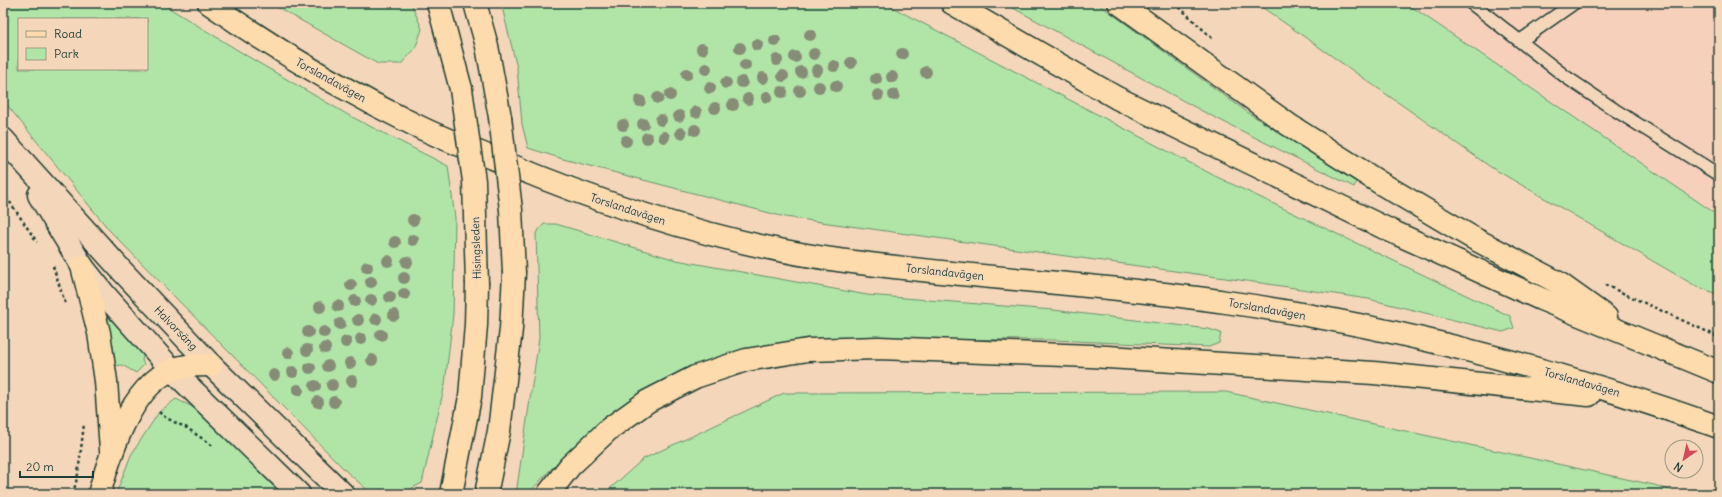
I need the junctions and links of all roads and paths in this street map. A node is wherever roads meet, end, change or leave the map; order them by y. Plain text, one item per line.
1 (210, 3) edge
2 (438, 3) edge
3 (474, 3) edge
4 (952, 3) edge
5 (1119, 3) edge
6 (1175, 3) edge
7 (1471, 3) edge
8 (1574, 3) edge
9 (1560, 7) edge
10 (1520, 41) junction
11 (1217, 43) dead end
12 (10, 148) edge
13 (1719, 175) edge
14 (3, 192) edge
15 (40, 245) dead end
16 (52, 264) dead end
17 (82, 266) junction
18 (1600, 283) dead end
19 (66, 306) dead end
20 (1719, 336) edge
21 (1640, 341) junction
22 (211, 364) junction
23 (172, 370) junction
24 (1719, 372) edge
25 (142, 395) junction
26 (1644, 400) junction
27 (84, 420) dead end
28 (1719, 427) edge
29 (111, 450) junction
30 (219, 451) dead end
31 (73, 494) edge
32 (99, 494) edge
33 (299, 494) edge
34 (343, 494) edge
35 (451, 494) edge
36 (486, 494) edge
37 (548, 494) edge

1 - 26 main road, Torslandavägen
2 - 35 main road, Hisingsleden, bridge
3 - 36 main road, bridge
4 - 21 main road
5 - 21 main road
6 - 11 path
7 - 10 lane
8 - 9 lane
9 - 10 lane
10 - 13 lane
12 - 17 street, Halvorsäng
12 - 22 street, Halvorsäng
14 - 15 path
16 - 19 path
17 - 23 street, Halvorsäng
17 - 29 main road
18 - 20 path
21 - 24 main road
22 - 23 main road
22 - 34 street, Halvorsäng
23 - 25 main road
23 - 33 street, Halvorsäng
25 - 29 main road
25 - 30 path
26 - 28 main road, Torslandavägen
26 - 37 main road
27 - 31 path
29 - 32 main road

